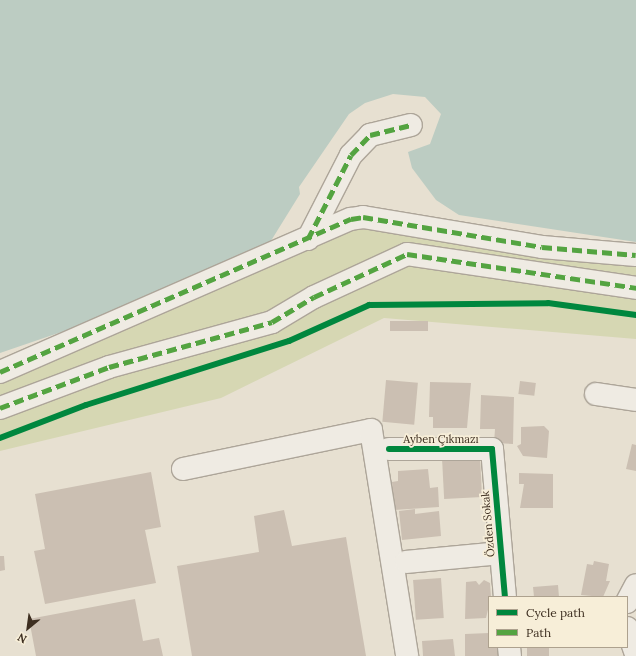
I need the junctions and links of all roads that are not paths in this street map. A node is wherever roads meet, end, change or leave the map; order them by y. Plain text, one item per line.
1 (412, 125) dead end
2 (308, 238) junction
3 (636, 255) edge
4 (636, 288) edge
5 (0, 372) edge
6 (596, 394) dead end
7 (636, 400) edge
8 (0, 408) edge
9 (389, 449) dead end
10 (492, 449) joint
11 (183, 469) dead end
12 (501, 553) junction
13 (406, 562) dead end
14 (636, 585) edge
15 (505, 596) edge
16 (628, 600) edge
17 (628, 631) edge
18 (636, 654) edge
19 (406, 656) edge

1 - 2 street
2 - 3 street
2 - 5 street
4 - 8 street
6 - 7 street
9 - 10 street, Ayben Çıkmazı
10 - 12 street, Özden Sokak
11 - 19 street
12 - 13 street
12 - 15 street, Özden Sokak
14 - 16 street
17 - 18 street

